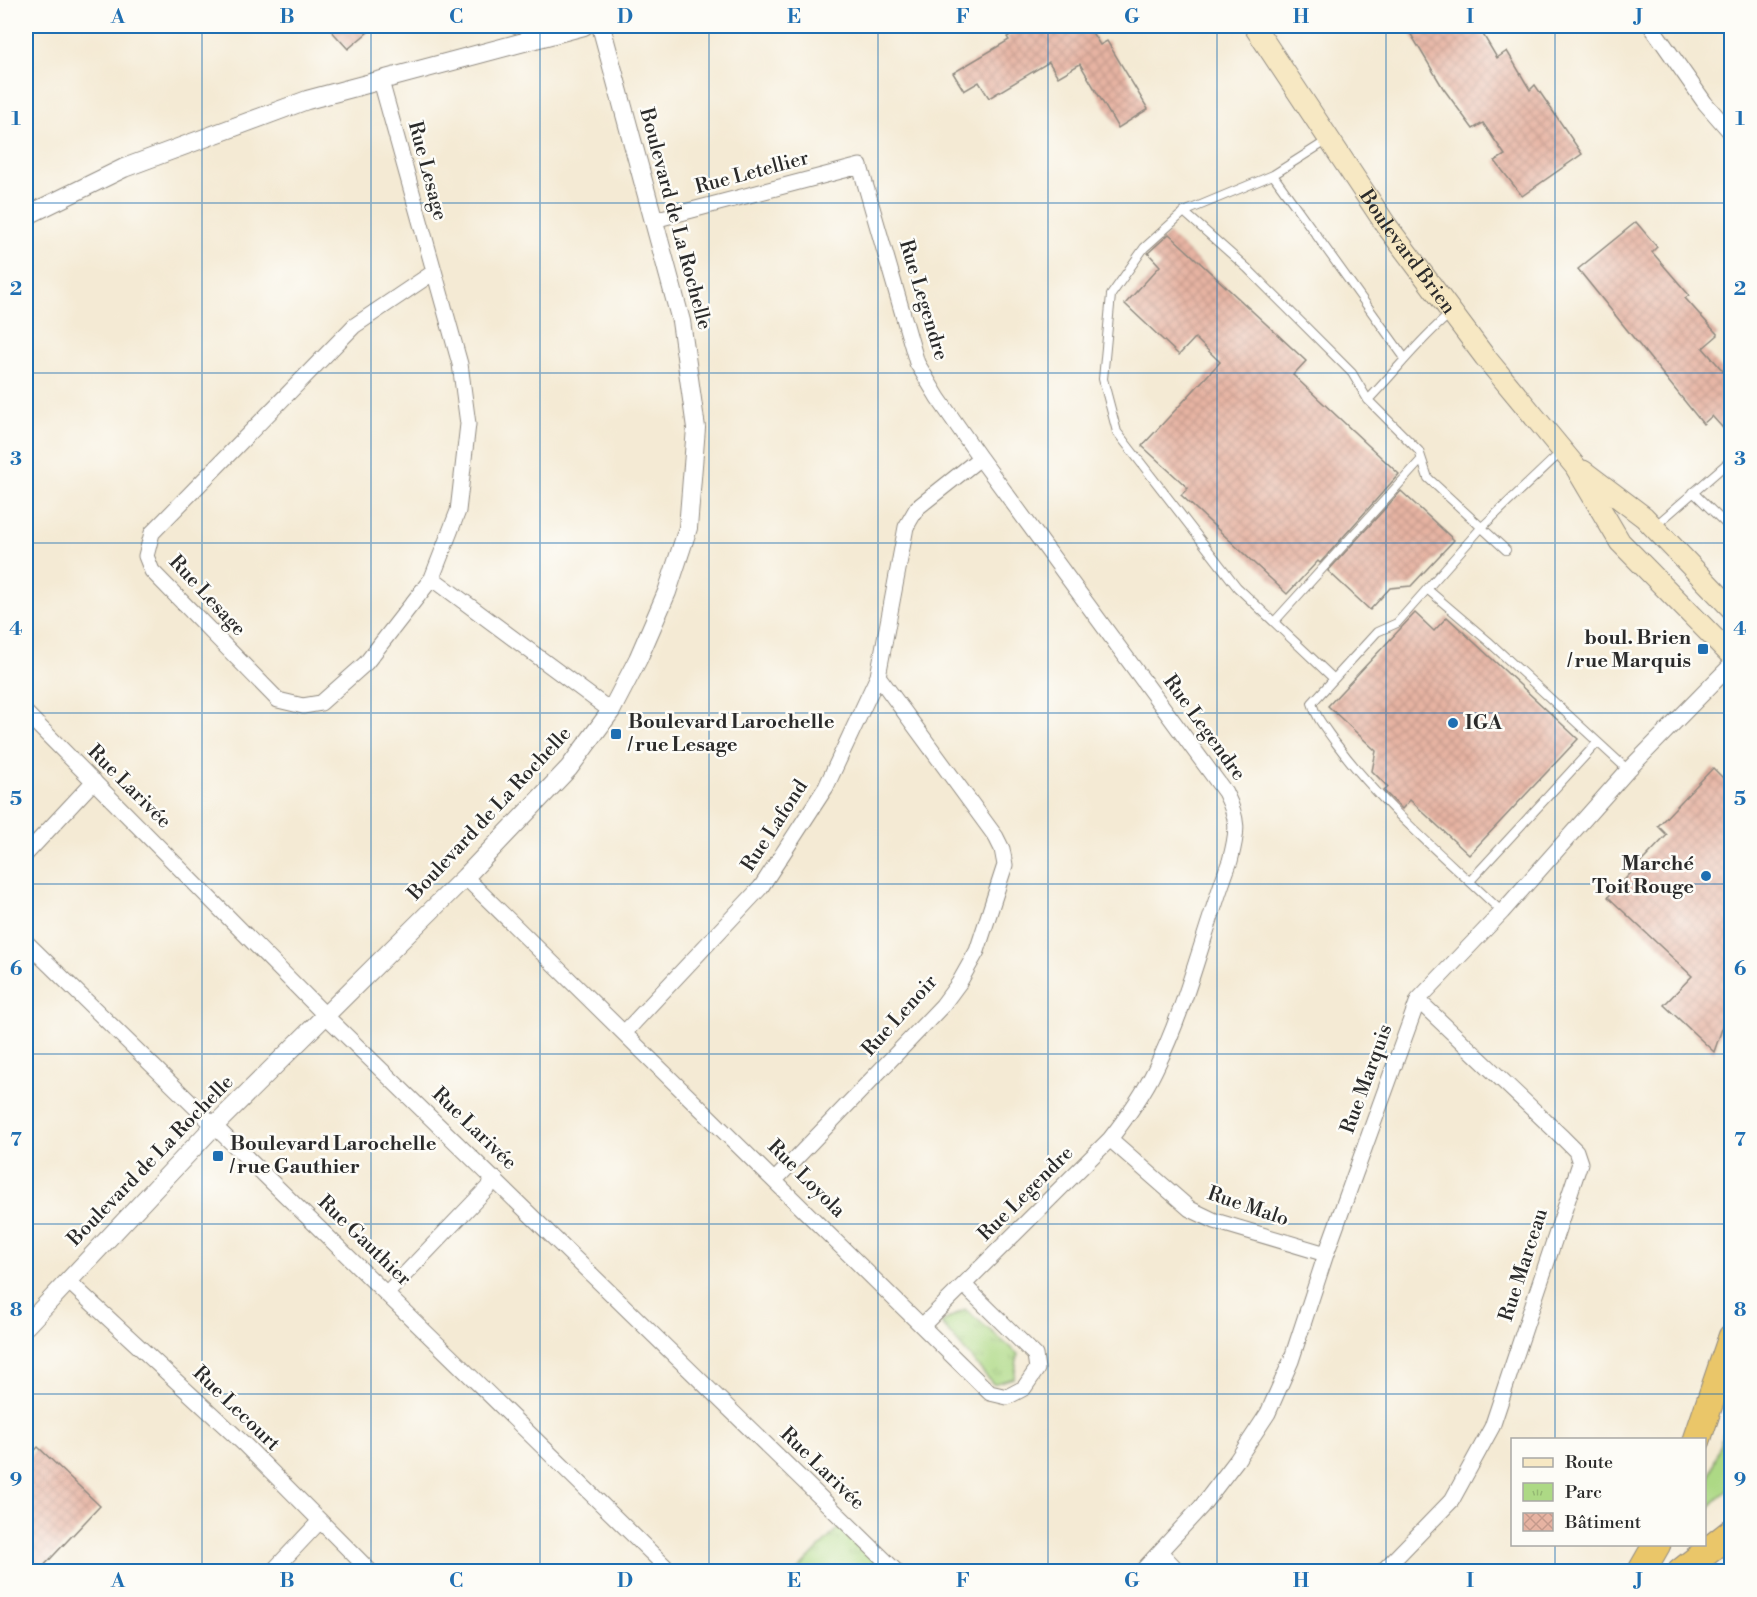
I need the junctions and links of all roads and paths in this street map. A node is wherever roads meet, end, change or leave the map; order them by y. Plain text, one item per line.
1 (584, 26) edge
2 (601, 26) edge
3 (1254, 26) edge
4 (1651, 26) edge
5 (528, 33) edge
6 (381, 81) junction
7 (1731, 134) edge
8 (1328, 140) junction
9 (860, 166) joint
10 (1274, 175) junction
11 (1184, 212) junction
12 (26, 216) edge
13 (654, 220) junction
14 (434, 273) junction
15 (1451, 313) junction
16 (1404, 357) junction
17 (1368, 400) junction
18 (980, 458) junction
19 (1569, 458) junction
20 (1731, 459) edge
21 (1421, 460) junction
22 (1694, 492) junction
23 (1654, 527) junction
24 (1481, 528) junction
25 (1731, 530) edge
26 (1506, 550) dead end
27 (432, 578) junction
28 (1427, 589) junction
29 (1731, 609) edge
30 (1274, 622) junction
31 (1731, 656) edge
32 (1731, 664) edge
33 (878, 676) junction
34 (1334, 679) junction
35 (611, 711) junction
36 (26, 713) edge
37 (1597, 743) junction
38 (1628, 770) junction
39 (94, 781) junction
40 (26, 854) edge
41 (465, 877) junction
42 (1470, 881) junction
43 (1502, 912) junction
44 (26, 942) edge
45 (1418, 1000) junction
46 (326, 1016) junction
47 (625, 1032) junction
48 (214, 1126) junction
49 (1110, 1139) junction
50 (496, 1179) junction
51 (776, 1179) junction
52 (1326, 1254) junction
53 (68, 1281) junction
54 (964, 1286) junction
55 (387, 1293) junction
56 (923, 1325) junction
57 (26, 1326) edge
58 (1731, 1337) edge
59 (1698, 1438) edge
60 (320, 1522) junction
61 (1731, 1532) edge
62 (1656, 1546) edge
63 (1160, 1552) junction
64 (272, 1572) edge
65 (371, 1572) edge
66 (671, 1572) edge
67 (897, 1572) edge
68 (1141, 1572) edge
69 (1179, 1572) edge
70 (1383, 1572) edge
71 (1641, 1572) edge
72 (1681, 1572) edge

1 - 5 street
2 - 13 street, Boulevard de La Rochelle
3 - 8 main road, Boulevard Brien
4 - 7 street
5 - 6 street
6 - 12 street
6 - 14 street, Rue Lesage
8 - 10 lane
8 - 15 main road, Boulevard Brien
9 - 13 street, Rue Letellier
9 - 18 street, Rue Legendre
10 - 11 lane
10 - 16 lane
11 - 17 lane
11 - 30 lane
13 - 35 street, Boulevard de La Rochelle
14 - 27 street, Rue Lesage
14 - 27 street, Rue Lesage
15 - 16 lane
15 - 19 main road, Boulevard Brien
16 - 17 lane
17 - 21 lane
18 - 33 street, Rue Lafond
18 - 49 street, Rue Legendre
19 - 23 main road, Boulevard Brien
19 - 24 lane
19 - 31 main road, Boulevard Brien
20 - 22 lane
21 - 24 lane
21 - 30 lane
22 - 23 lane
22 - 25 lane
23 - 29 main road, Boulevard Brien
24 - 26 lane
24 - 28 lane
27 - 35 street
28 - 34 lane
28 - 37 lane
30 - 34 lane
32 - 38 street, Rue Marquis
33 - 47 street, Rue Lafond
33 - 51 street, Rue Lenoir
34 - 42 lane
35 - 41 street, Boulevard de La Rochelle
36 - 39 street, Rue Larivée
37 - 38 lane
37 - 42 lane
38 - 43 street, Rue Marquis
39 - 40 street
39 - 46 street, Rue Larivée
41 - 46 street, Boulevard de La Rochelle
41 - 47 street, Rue Loyola
42 - 43 lane
43 - 45 street, Rue Marquis
44 - 48 street, Rue Gauthier
45 - 52 street, Rue Marquis
45 - 70 street, Rue Marceau
46 - 48 street, Boulevard de La Rochelle
46 - 50 street, Rue Larivée
47 - 51 street, Rue Loyola
48 - 53 street, Boulevard de La Rochelle
48 - 55 street, Rue Gauthier
49 - 52 street, Rue Malo
49 - 54 street, Rue Legendre
50 - 55 street
50 - 67 street, Rue Larivée
51 - 56 street, Rue Loyola
52 - 63 street, Rue Marquis
53 - 57 street, Boulevard de La Rochelle
53 - 60 street, Rue Lecourt
54 - 56 street, Rue Legendre
54 - 56 street, Rue Loyola
55 - 66 street, Rue Gauthier
58 - 59 highway
60 - 64 street
60 - 65 street, Rue Lecourt
61 - 72 highway
62 - 71 highway
63 - 68 street, Rue Marquis
63 - 69 street

